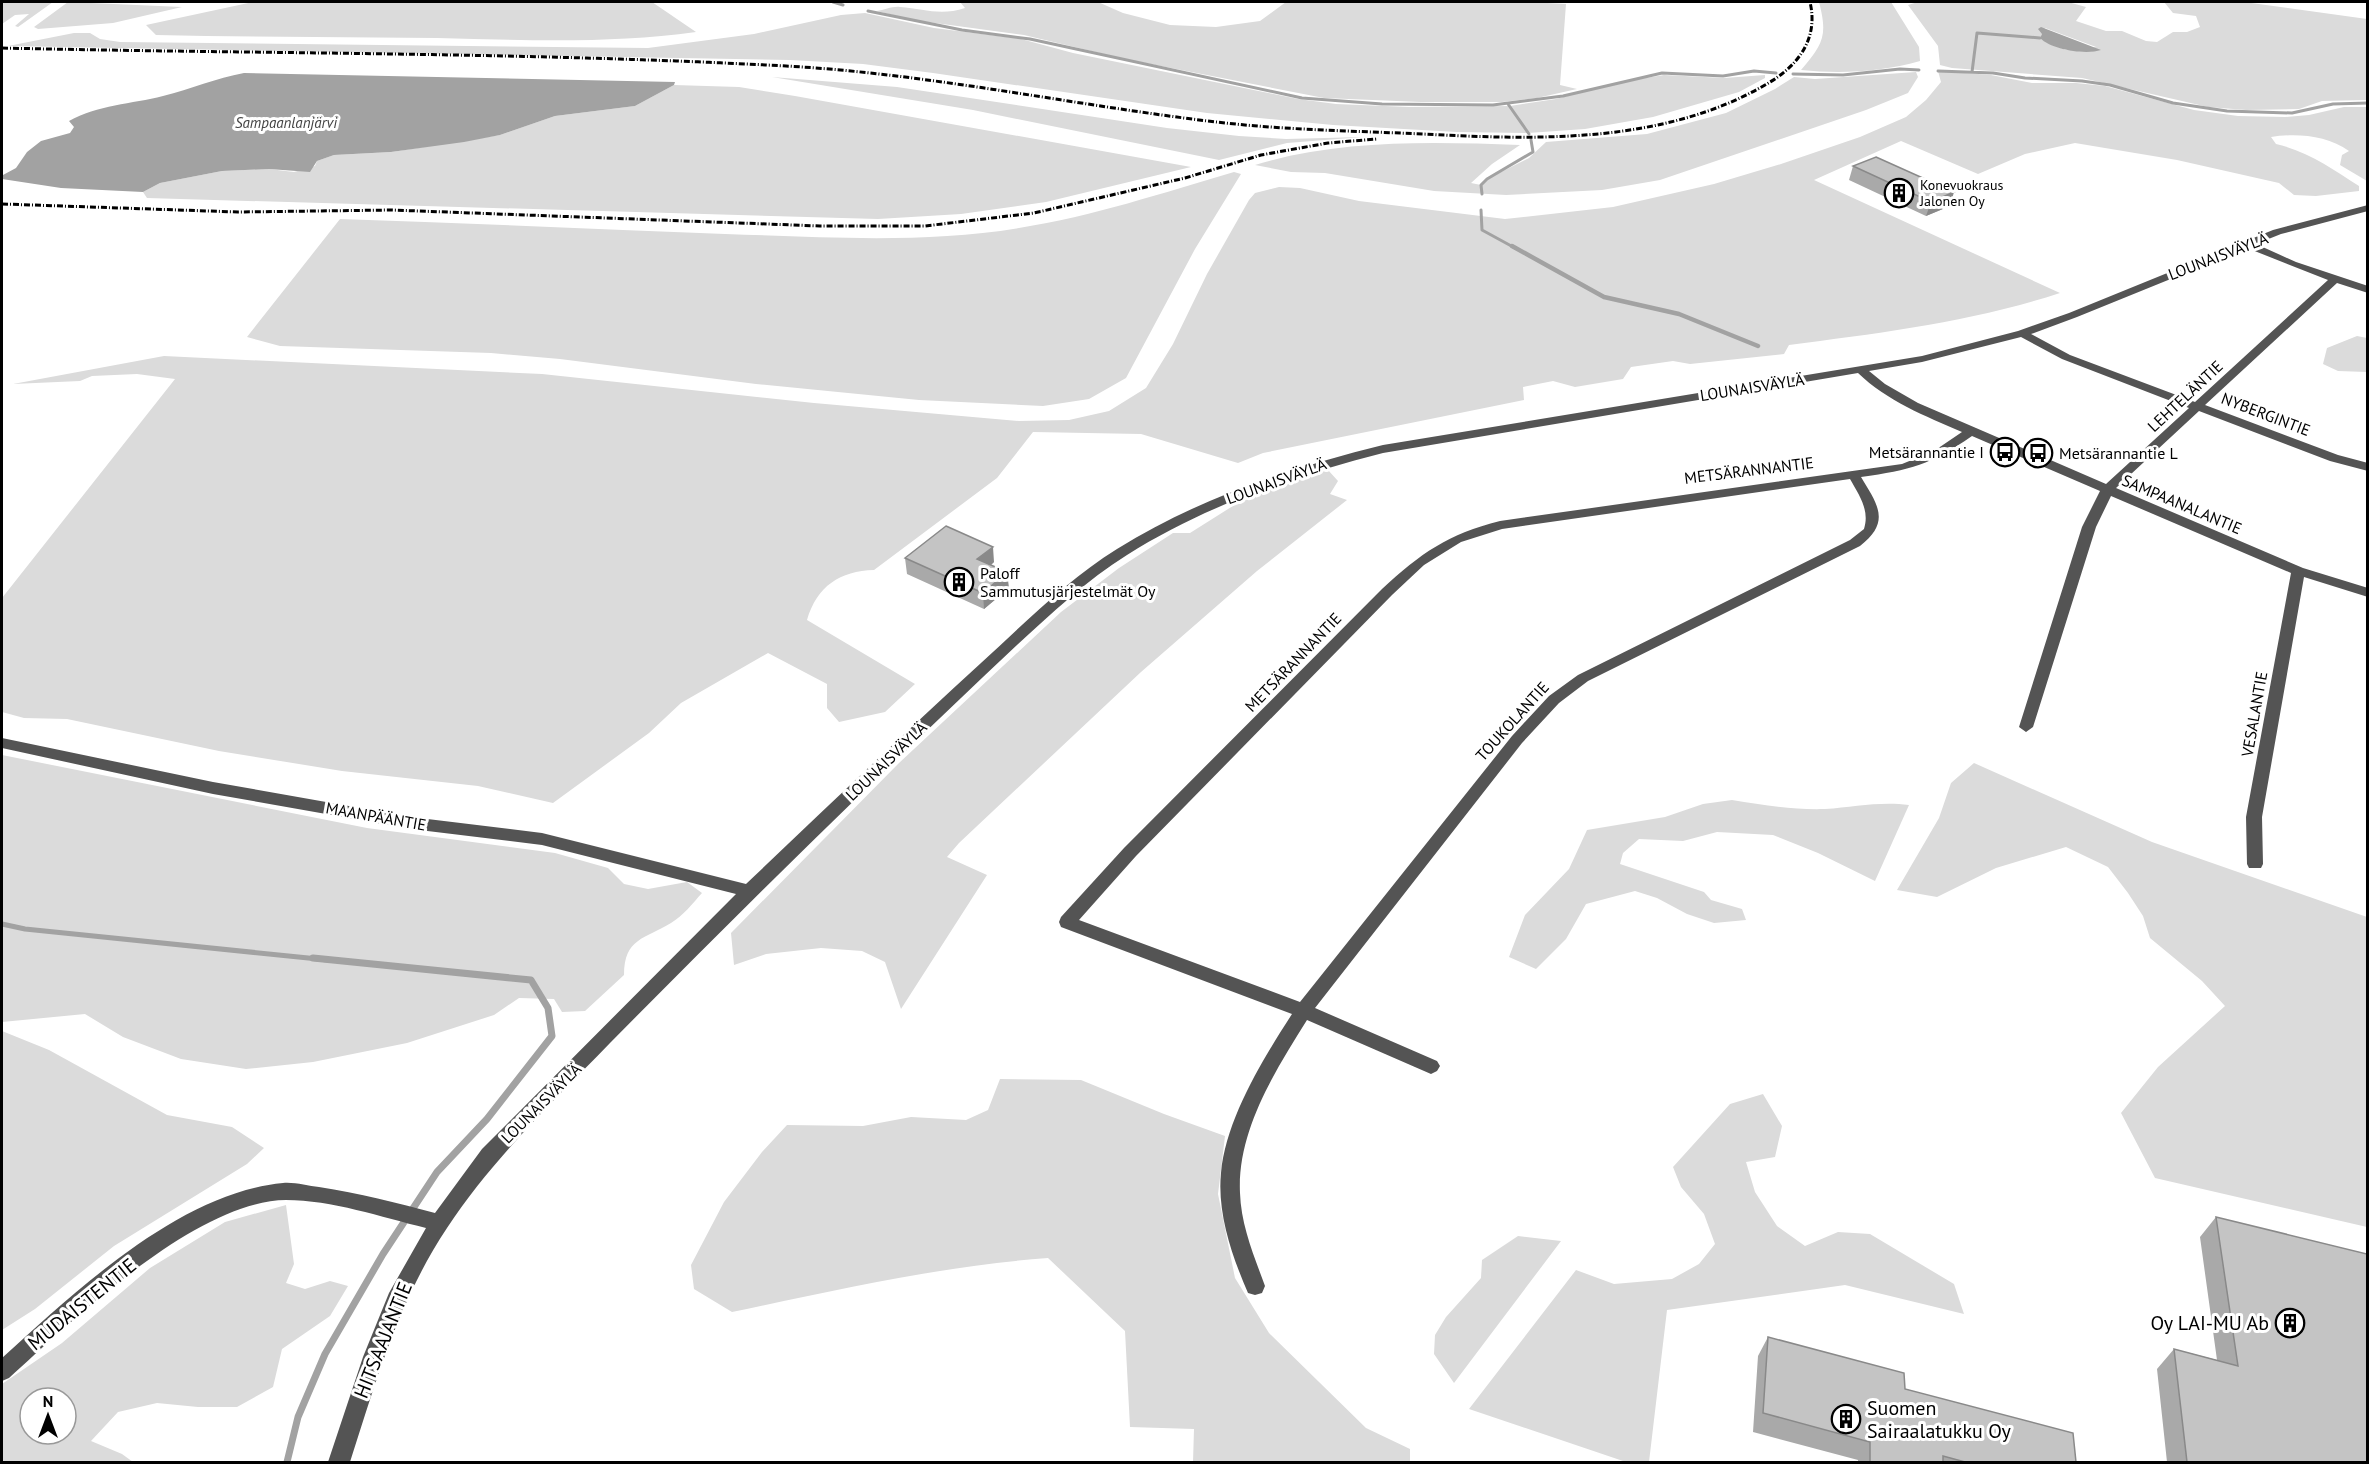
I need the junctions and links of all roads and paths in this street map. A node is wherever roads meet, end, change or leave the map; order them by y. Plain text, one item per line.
1 (2367, 208) edge
2 (2246, 244) junction
3 (2336, 279) junction
4 (2367, 290) edge
5 (2022, 333) junction
6 (1861, 370) junction
7 (2199, 406) junction
8 (1971, 431) junction
9 (2367, 467) edge
10 (1854, 475) junction
11 (2108, 490) junction
12 (2298, 571) junction
13 (2367, 594) edge
14 (2025, 727) dead end
15 (2, 743) edge
16 (2255, 864) dead end
17 (749, 891) junction
18 (1303, 1011) junction
19 (1431, 1066) dead end
20 (439, 1223) junction
21 (1255, 1286) dead end
22 (2, 1371) edge
23 (339, 1462) edge

1 - 2 street, LOUNAISVÄYLÄ
2 - 3 street
2 - 5 street, LOUNAISVÄYLÄ
3 - 4 street
3 - 7 street, LEHTELÄNTIE
5 - 6 street, LOUNAISVÄYLÄ
5 - 7 street, NYBERGINTIE
6 - 8 street, SAMPAANALANTIE
6 - 17 street, LOUNAISVÄYLÄ
7 - 9 street, NYBERGINTIE
7 - 11 street, LEHTELÄNTIE
8 - 10 street, METSÄRANNANTIE
8 - 11 street, SAMPAANALANTIE
10 - 18 street, TOUKOLANTIE
10 - 18 street, METSÄRANNANTIE
11 - 12 street, SAMPAANALANTIE
11 - 14 street, LEHTELÄNTIE
12 - 13 street, SAMPAANALANTIE
12 - 16 street, VESALANTIE
15 - 17 street, MAANPÄÄNTIE
17 - 20 street, LOUNAISVÄYLÄ
18 - 19 street, METSÄRANNANTIE
18 - 21 street, TOUKOLANTIE
20 - 22 street, MUDAISTENTIE
20 - 23 street, HITSAAJANTIE

